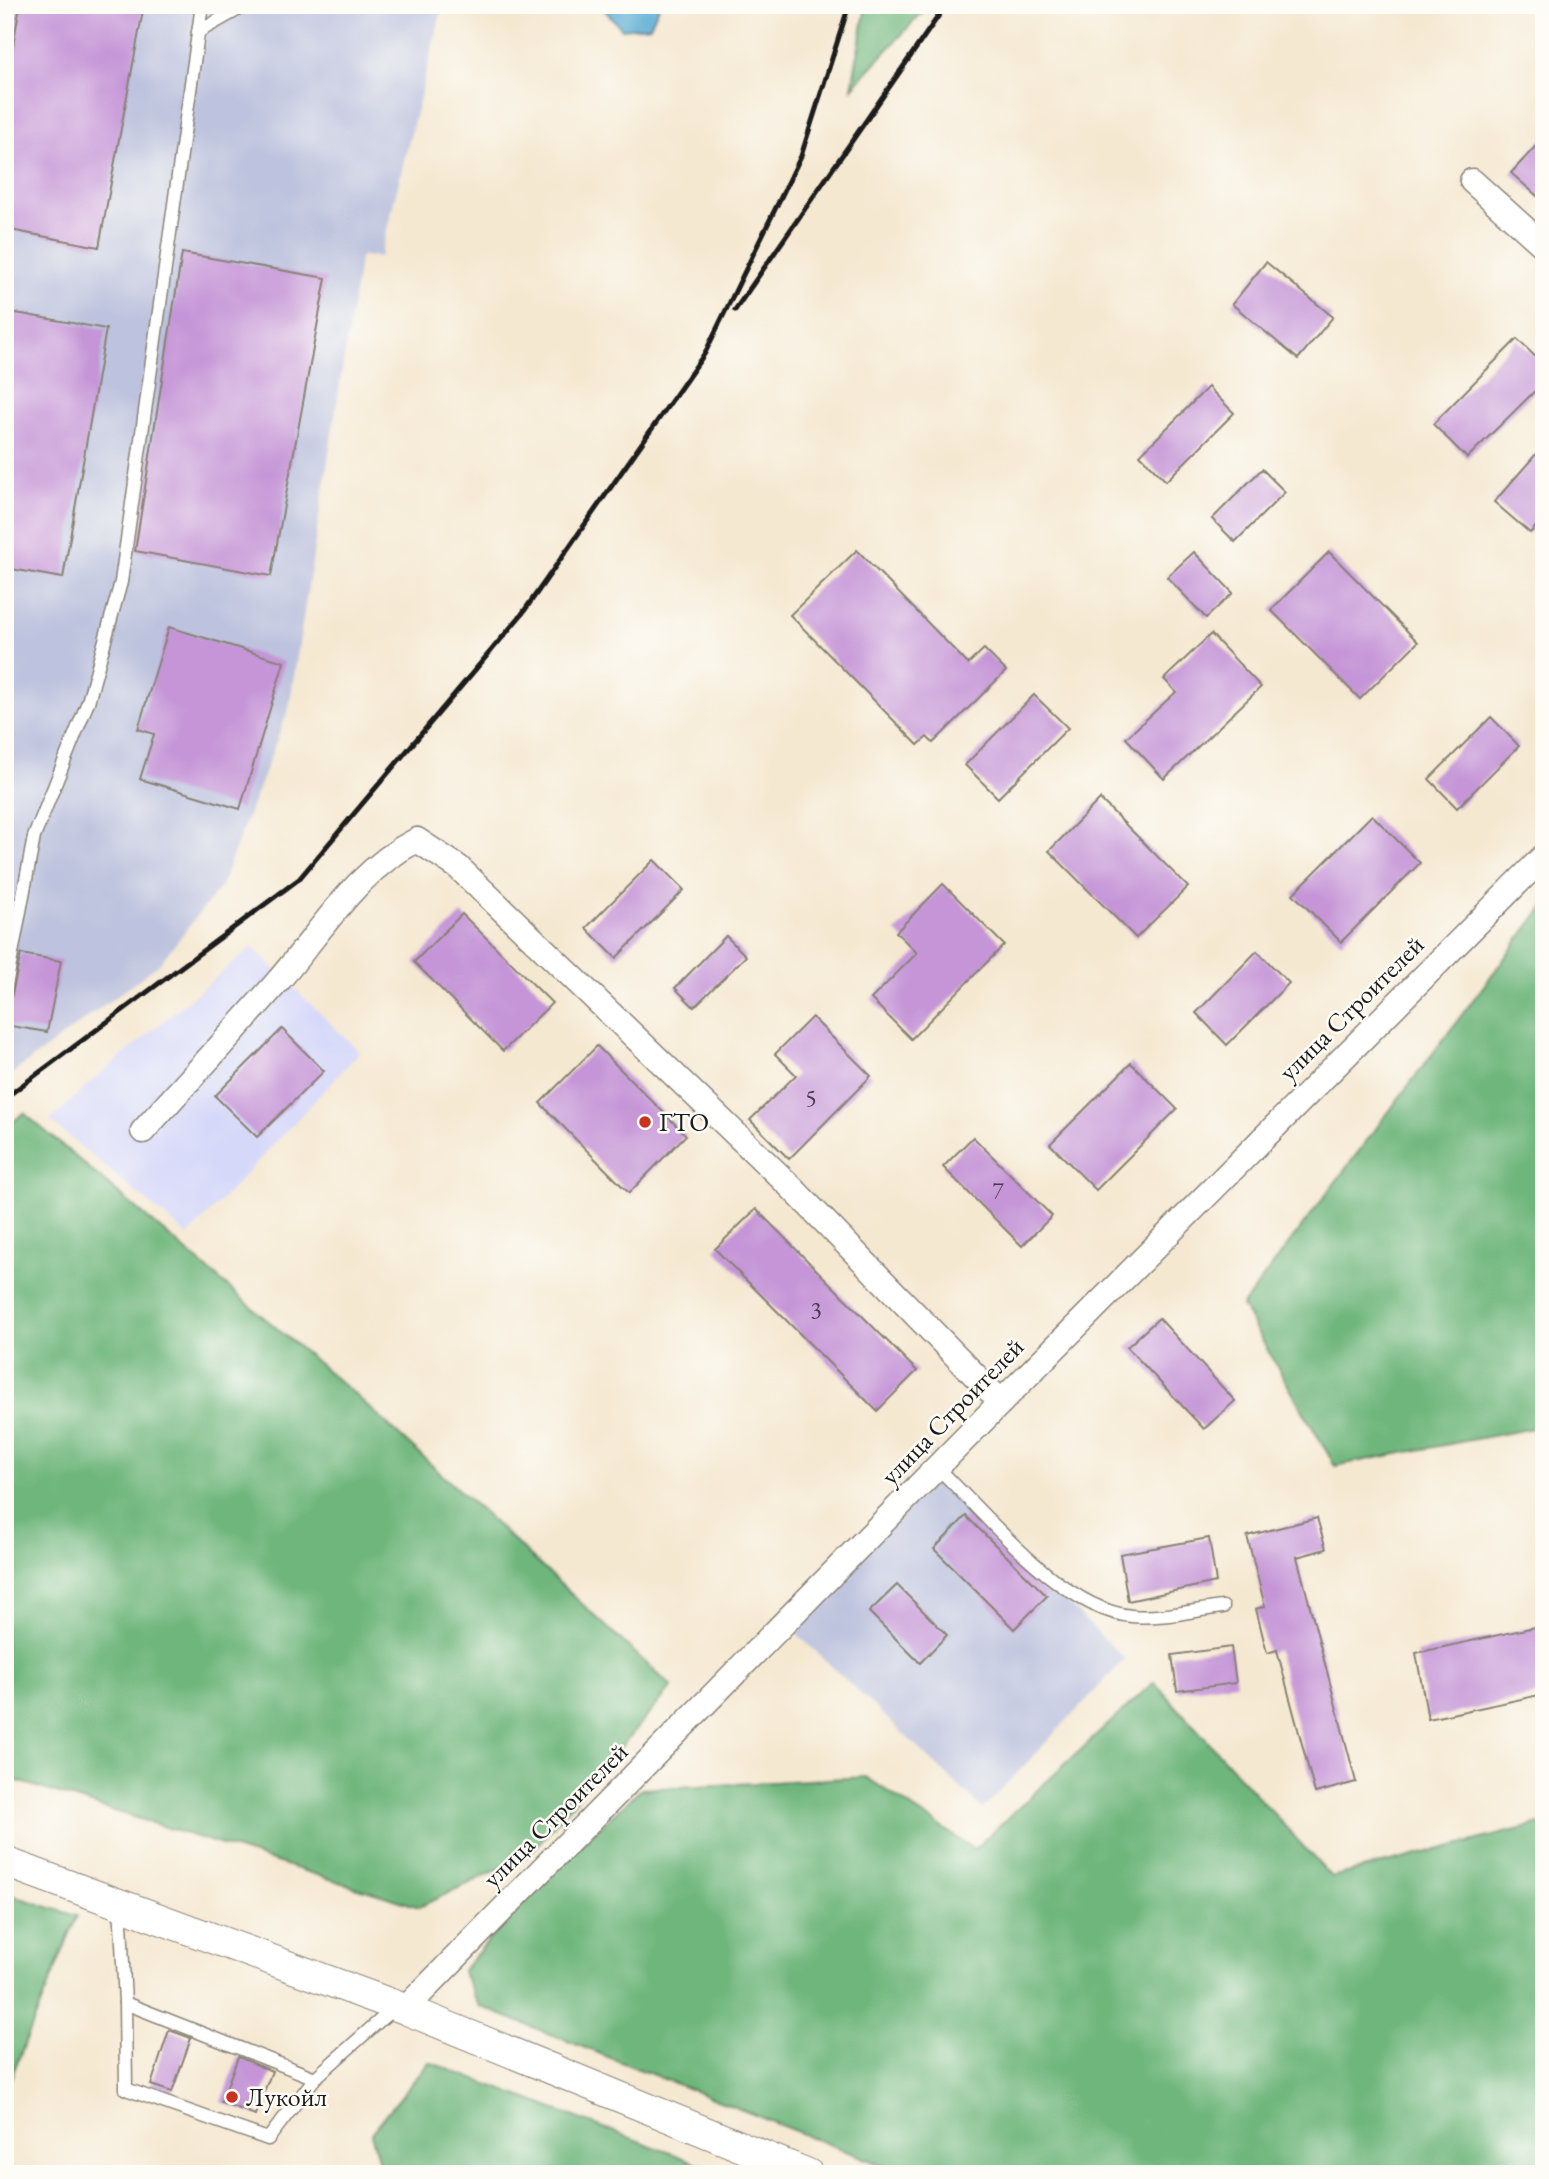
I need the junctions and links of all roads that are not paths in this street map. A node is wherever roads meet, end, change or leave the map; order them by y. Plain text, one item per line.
1 (202, 5) edge
2 (246, 5) edge
3 (198, 32) junction
4 (1472, 181) dead end
5 (1544, 246) edge
6 (1544, 856) edge
7 (5, 991) edge
8 (143, 1131) dead end
9 (1001, 1402) junction
10 (939, 1469) junction
11 (1223, 1607) dead end
12 (5, 1862) edge
13 (120, 1903) junction
14 (125, 2003) junction
15 (400, 2008) junction
16 (315, 2078) junction
17 (808, 2174) edge

1 - 3 lane
2 - 3 lane
3 - 7 lane
4 - 5 street
6 - 9 street, улица Строителей
8 - 9 street
9 - 10 street, улица Строителей
10 - 11 lane
10 - 15 street, улица Строителей
12 - 13 street
13 - 14 lane
13 - 15 street
14 - 16 lane
14 - 16 lane
15 - 16 lane
15 - 17 street

